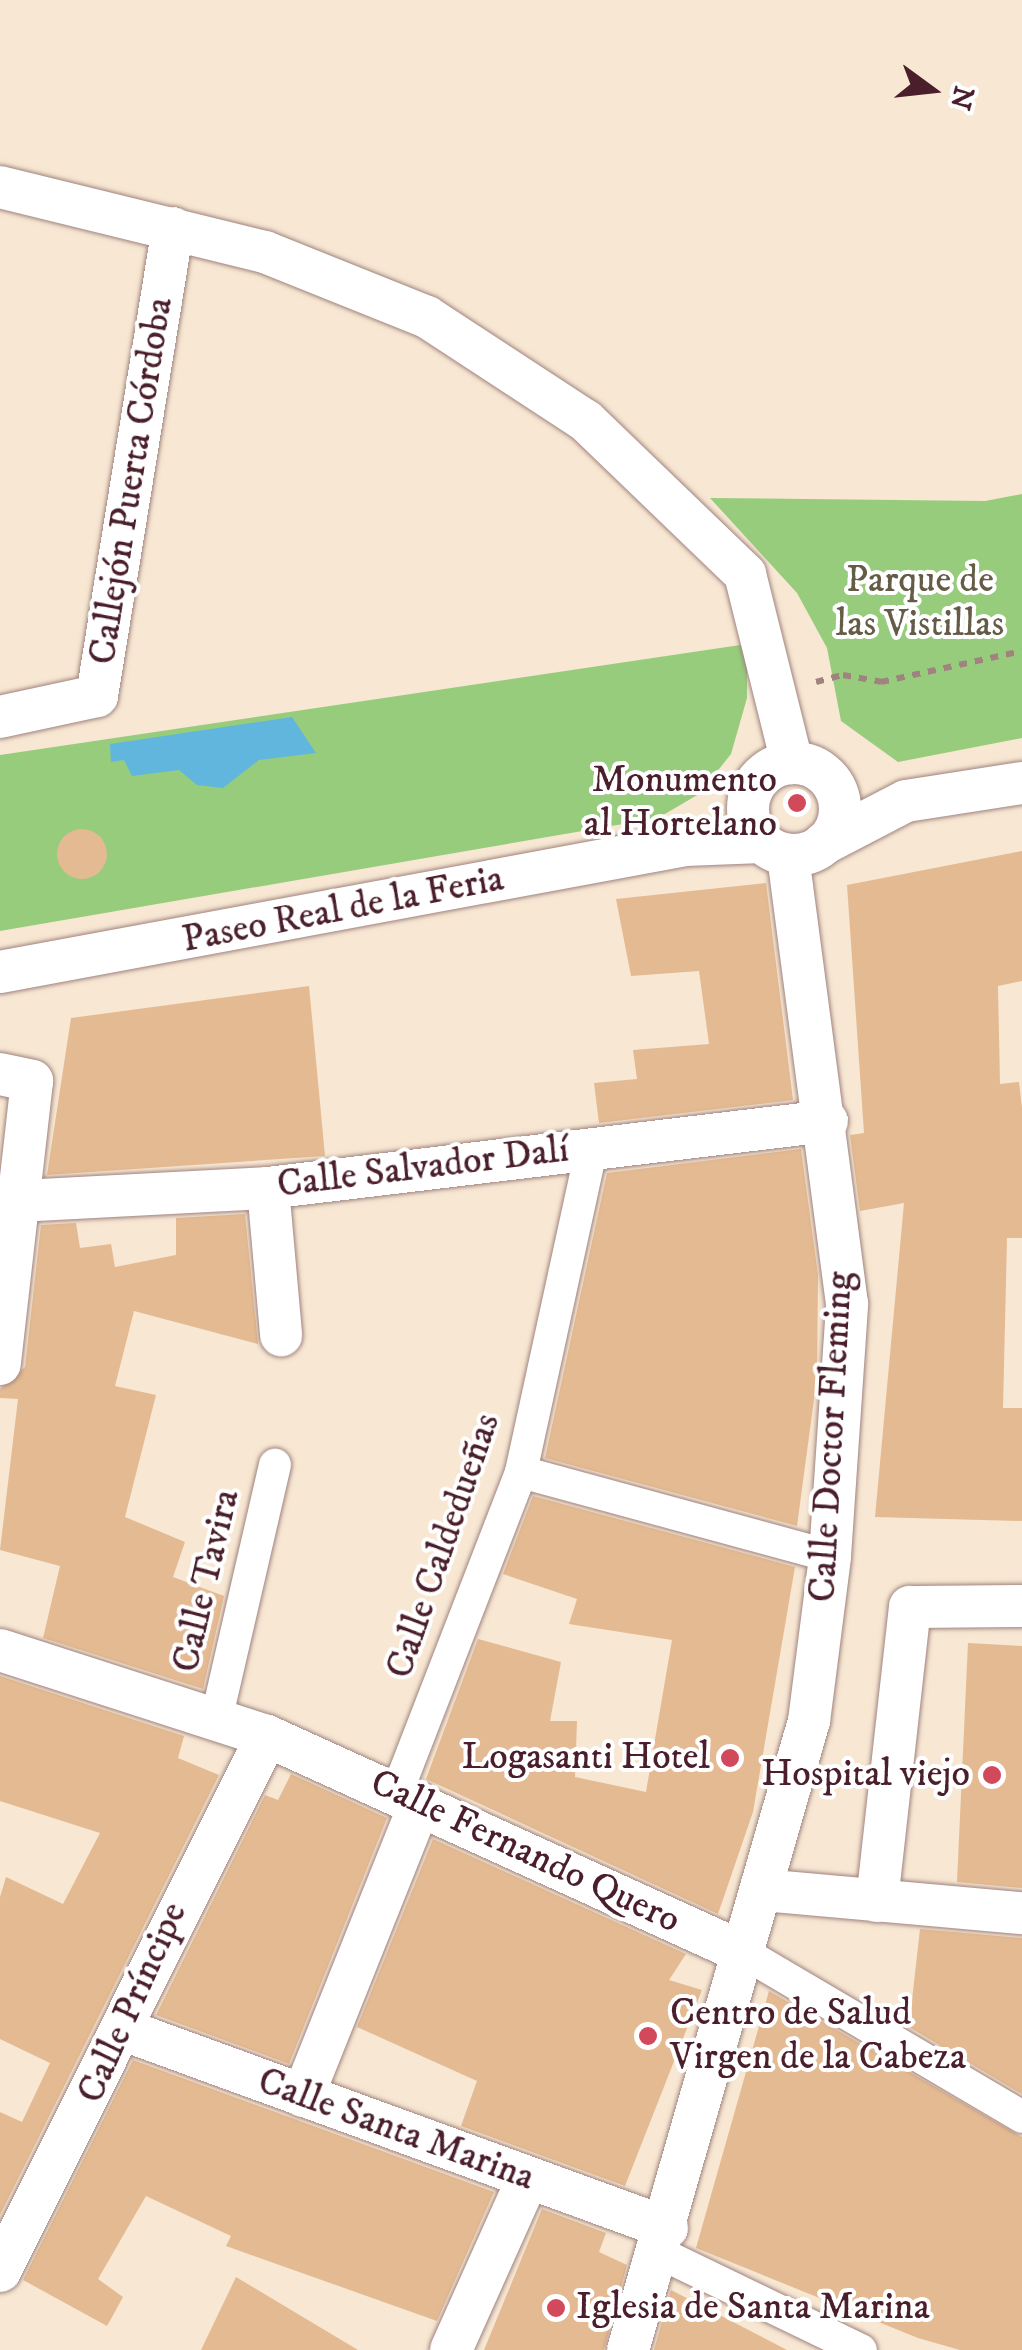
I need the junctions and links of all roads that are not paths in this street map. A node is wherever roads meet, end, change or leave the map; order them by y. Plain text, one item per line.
1 (0, 187) edge
2 (173, 228) junction
3 (0, 717) edge
4 (806, 767) junction
5 (1022, 783) edge
6 (754, 786) junction
7 (906, 800) junction
8 (685, 845) junction
9 (791, 847) junction
10 (0, 972) edge
11 (0, 1074) edge
12 (827, 1121) junction
13 (592, 1146) junction
14 (268, 1188) junction
15 (18, 1201) junction
16 (281, 1335) dead end
17 (0, 1364) edge
18 (275, 1465) dead end
19 (521, 1472) junction
20 (830, 1556) junction
21 (1022, 1606) edge
22 (0, 1650) edge
23 (217, 1716) junction
24 (266, 1736) junction
25 (409, 1797) junction
26 (762, 1890) junction
27 (877, 1902) junction
28 (1022, 1913) edge
29 (744, 1953) junction
30 (124, 2030) junction
31 (303, 2096) junction
32 (1022, 2117) edge
33 (528, 2178) junction
34 (664, 2241) junction
35 (0, 2270) edge
36 (450, 2350) edge
37 (628, 2350) edge
38 (860, 2350) edge

1 - 2 street
2 - 3 street, Callejón Puerta Córdoba
2 - 4 street
4 - 6 street
4 - 7 street
4 - 9 street
5 - 7 street
6 - 8 street
6 - 9 street, Calle Doctor Fleming
7 - 9 street
8 - 9 street, Paseo Real de la Feria
8 - 10 street, Paseo Real de la Feria
9 - 12 street, Calle Doctor Fleming
11 - 15 street
12 - 13 street, Calle Salvador Dalí
12 - 20 street, Calle Doctor Fleming
13 - 14 street, Calle Salvador Dalí
13 - 19 street, Calle Caldedueñas
14 - 15 street, Calle Salvador Dalí
14 - 16 street
15 - 17 street
18 - 23 street, Calle Tavira
19 - 20 street
19 - 25 street, Calle Caldedueñas
20 - 26 street, Calle Doctor Fleming
21 - 27 street
22 - 23 street, Calle Fernando Quero
23 - 24 street, Calle Fernando Quero
24 - 25 street, Calle Fernando Quero
24 - 30 street, Calle Príncipe
25 - 29 street, Calle Fernando Quero
25 - 31 street
26 - 27 street
26 - 29 street, Calle Doctor Fleming
27 - 28 street
29 - 32 street, Calle Fernando Quero
29 - 34 street, Calle Doctor Fleming
30 - 31 street, Calle Santa Marina
30 - 35 street, Calle Príncipe
31 - 33 street, Calle Santa Marina
33 - 34 street, Calle Santa Marina
33 - 36 street
34 - 37 street, Calle Doctor Fleming
34 - 38 street, Calle Santa Marina

